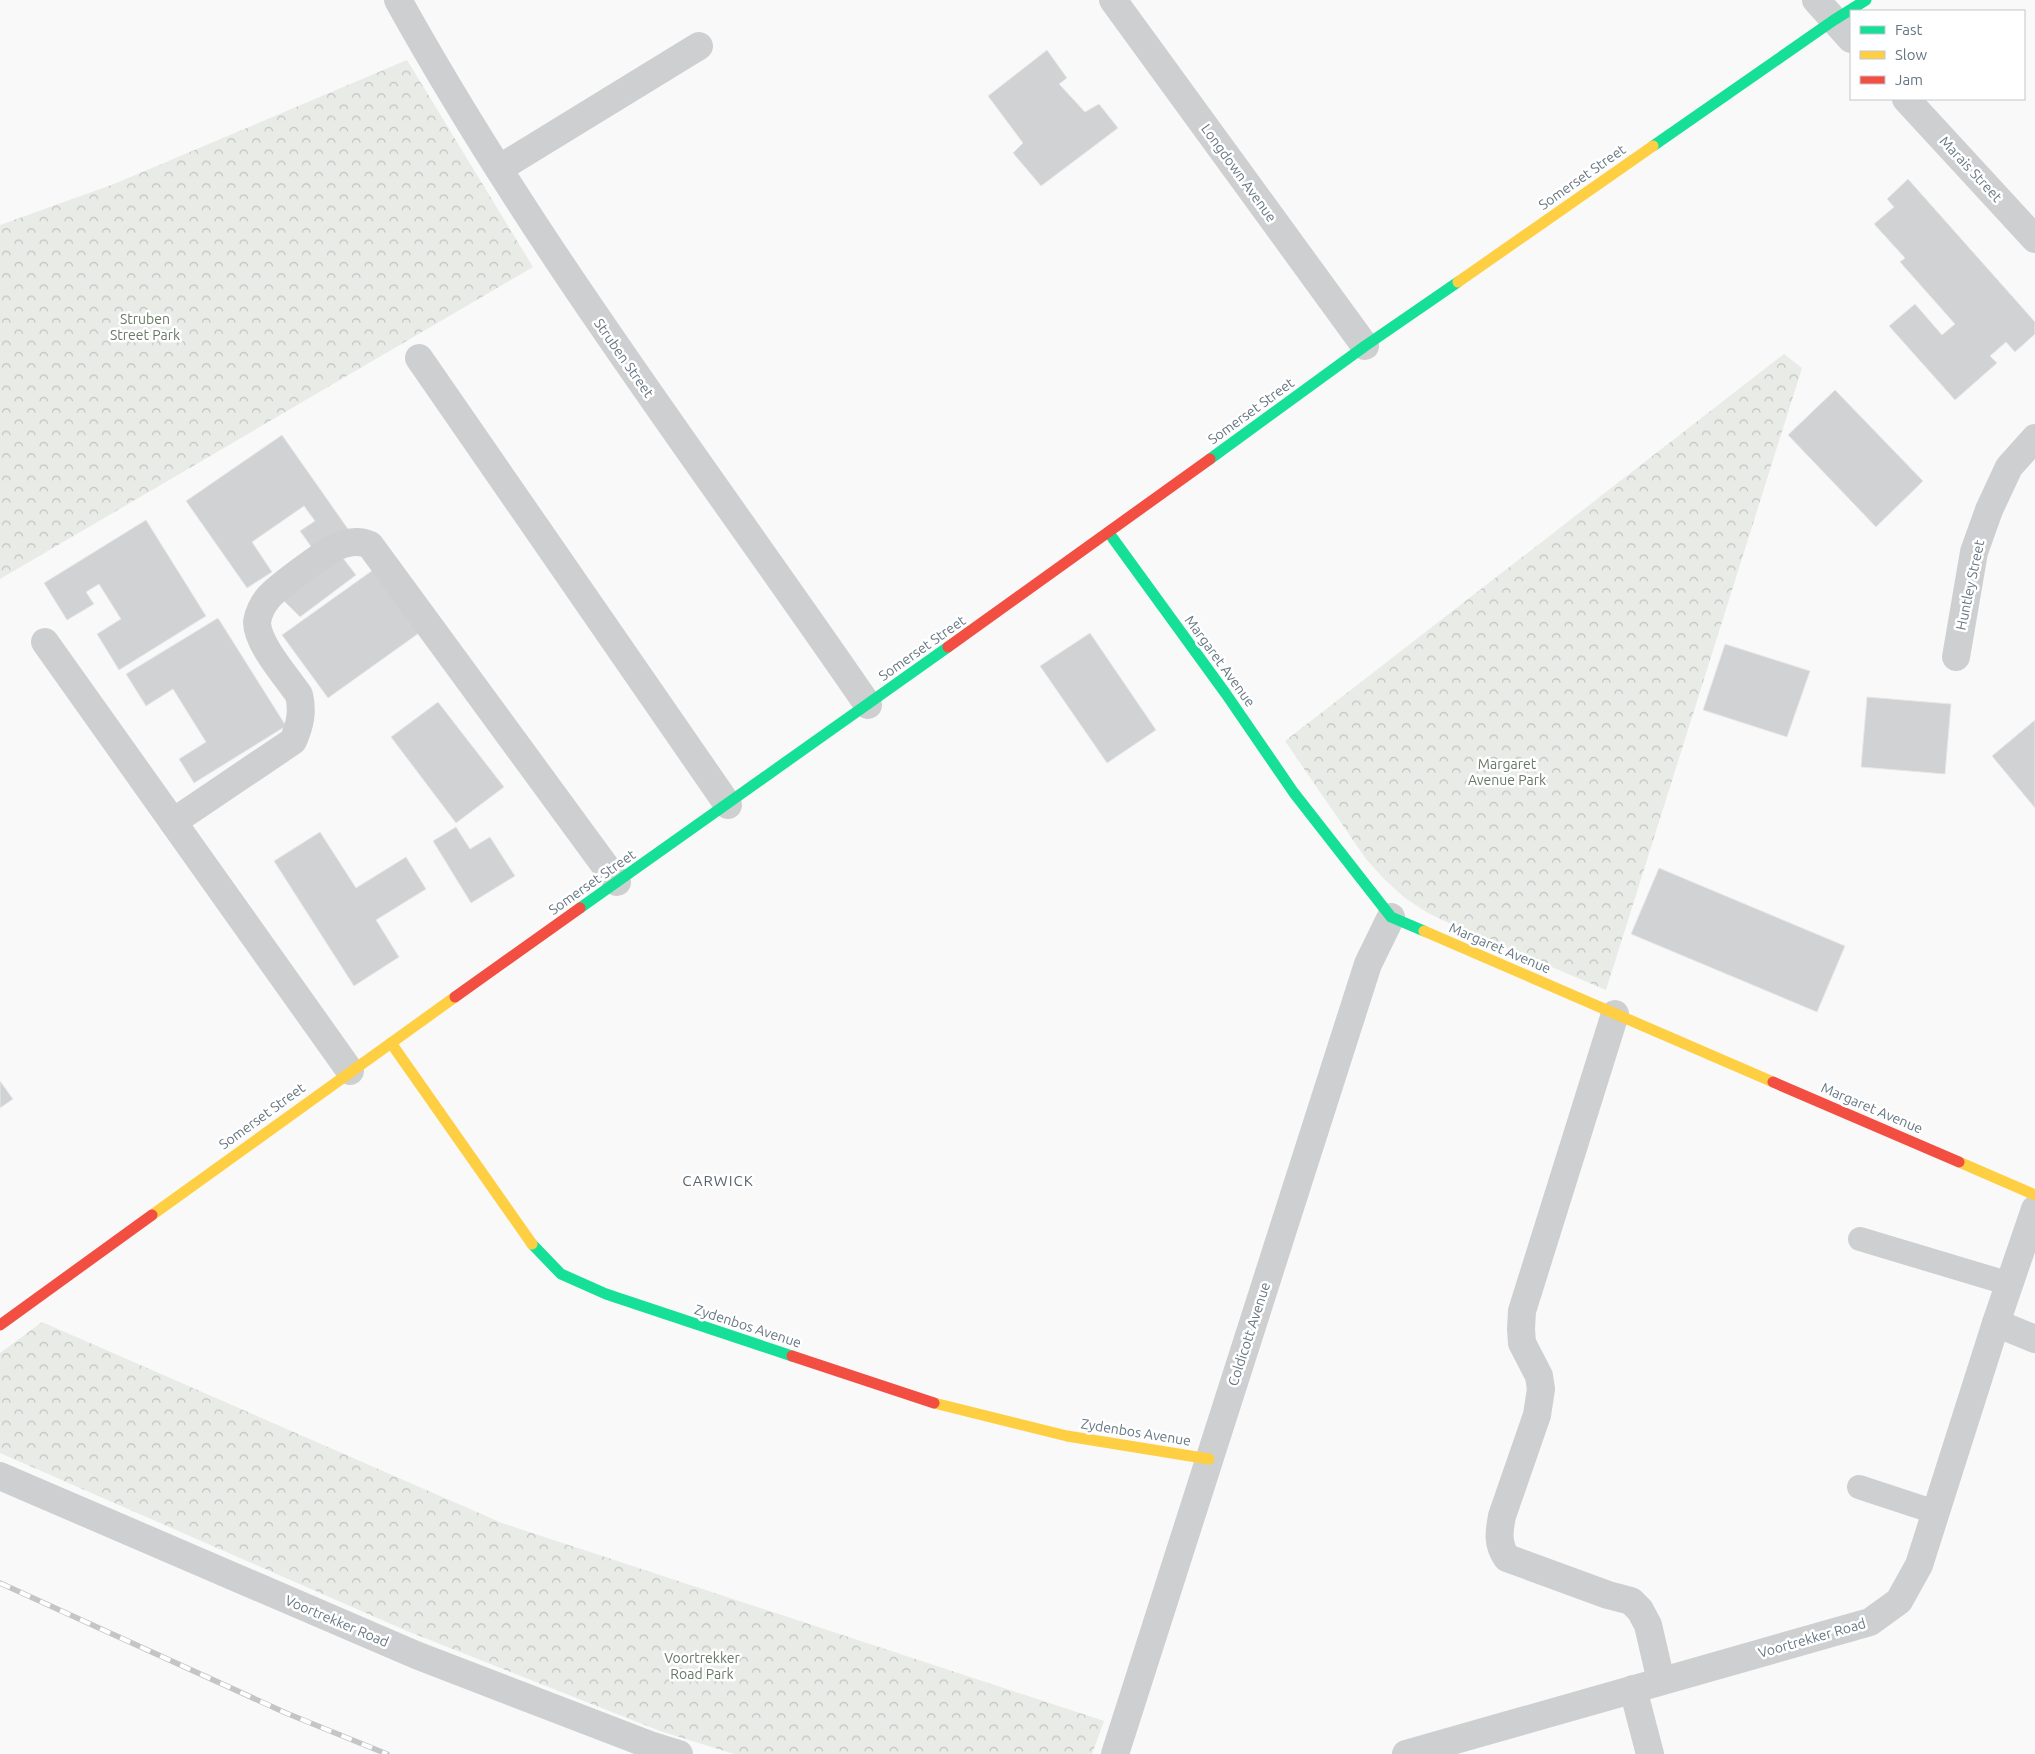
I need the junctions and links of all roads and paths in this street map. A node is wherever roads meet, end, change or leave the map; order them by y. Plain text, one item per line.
1 (398, 0) edge
2 (1113, 0) edge
3 (1816, 0) edge
4 (1866, 0) edge
5 (1858, 10) edge
6 (1843, 29) edge
7 (700, 46) dead end
8 (1907, 100) edge
9 (500, 168) junction
10 (2035, 239) edge
11 (1365, 346) junction
12 (419, 358) dead end
13 (2035, 438) edge
14 (1109, 533) junction
15 (45, 642) dead end
16 (1956, 657) dead end
17 (868, 705) junction
18 (728, 805) junction
19 (173, 822) junction
20 (617, 882) junction
21 (1391, 917) junction
22 (1615, 1014) junction
23 (391, 1043) junction
24 (350, 1071) junction
25 (2035, 1195) edge
26 (2035, 1209) edge
27 (1860, 1239) dead end
28 (2010, 1284) junction
29 (1996, 1324) junction
30 (0, 1325) edge
31 (2035, 1339) edge
32 (1209, 1459) junction
33 (0, 1476) edge
34 (1859, 1487) dead end
35 (1935, 1512) junction
36 (1661, 1681) junction
37 (1633, 1689) junction
38 (679, 1754) edge
39 (1115, 1754) edge
40 (1406, 1754) edge
41 (1650, 1754) edge

1 - 9 street, Struben Street
2 - 11 street, Longdown Avenue
3 - 6 street
4 - 5 street, Somerset Street
6 - 11 street, Somerset Street
7 - 9 street
8 - 10 street, Marais Street
9 - 17 street, Struben Street
11 - 14 street, Somerset Street
12 - 18 street
13 - 16 street, Huntley Street
14 - 17 street, Somerset Street
14 - 21 street, Margaret Avenue
15 - 19 street
17 - 18 street, Somerset Street
18 - 20 street, Somerset Street
19 - 20 street
19 - 24 street
20 - 23 street, Somerset Street
21 - 22 street, Margaret Avenue
21 - 32 street, Coldicott Avenue
22 - 25 street, Margaret Avenue
22 - 36 street
23 - 24 street, Somerset Street
23 - 32 street, Zydenbos Avenue
24 - 30 street, Somerset Street
26 - 28 street, Voortrekker Road
27 - 28 lane
28 - 29 street, Voortrekker Road
29 - 31 street
29 - 35 street, Voortrekker Road
32 - 39 street, Coldicott Avenue
33 - 38 street, Voortrekker Road
34 - 35 lane
35 - 36 street, Voortrekker Road
36 - 37 street, Voortrekker Road
37 - 40 street, Voortrekker Road
37 - 41 street

